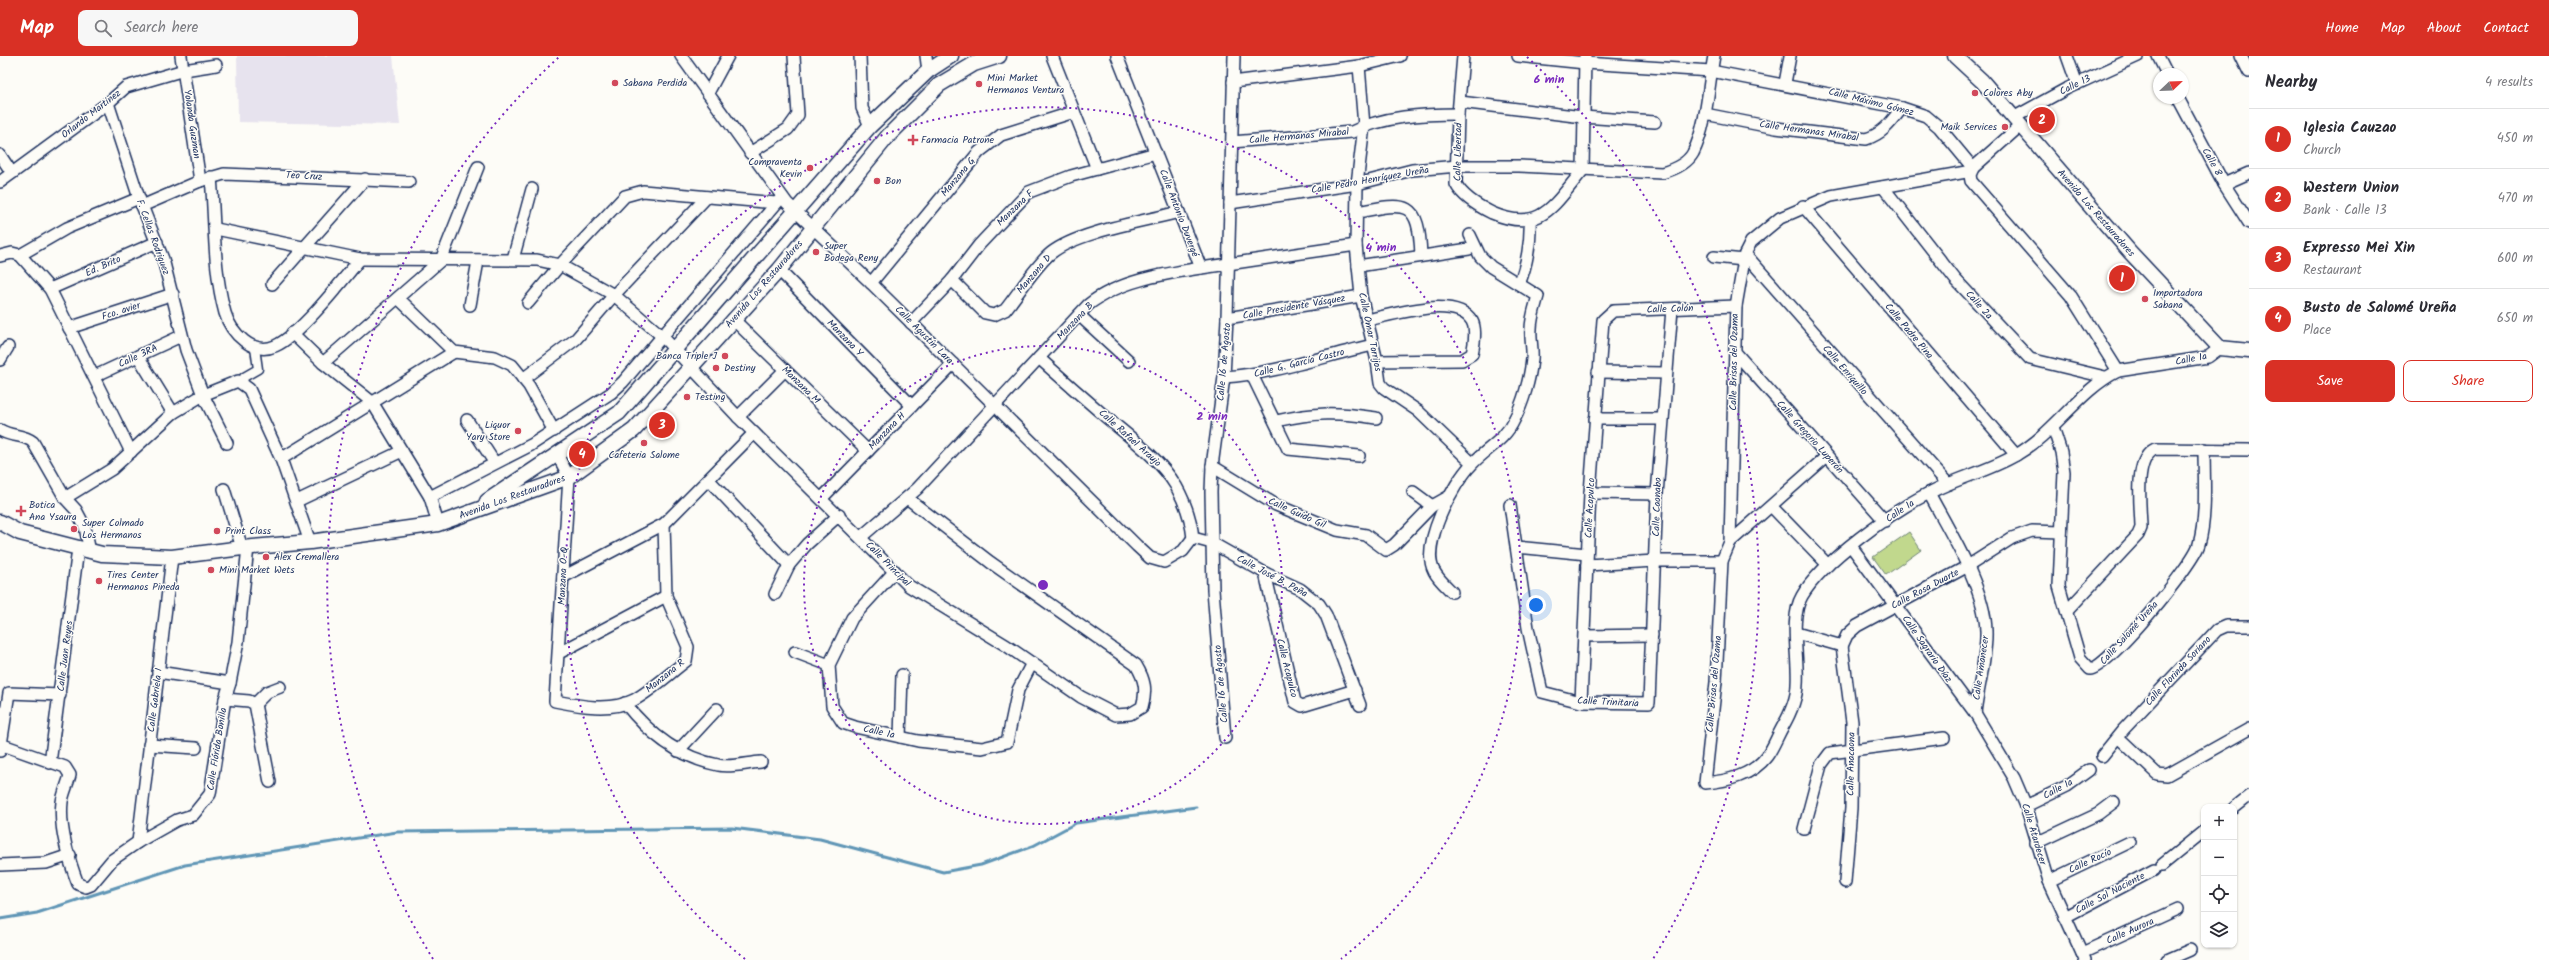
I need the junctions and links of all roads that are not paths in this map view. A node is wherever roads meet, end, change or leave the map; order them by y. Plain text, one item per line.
1 (181, 56) edge
2 (728, 56) edge
3 (794, 56) edge
4 (860, 56) edge
5 (926, 56) edge
6 (951, 56) edge
7 (999, 56) edge
8 (1052, 56) edge
9 (1117, 56) edge
10 (1234, 56) edge
11 (1400, 56) edge
12 (1463, 56) edge
13 (1518, 56) edge
14 (1714, 56) edge
15 (1790, 56) edge
16 (1955, 56) edge
17 (2067, 56) edge
18 (2138, 56) edge
19 (2158, 56) edge
20 (2241, 56) edge
21 (1389, 57) edge
22 (686, 59) edge
23 (1585, 60) edge
24 (216, 65) dead end
25 (1359, 66) junction
26 (2164, 68) edge
27 (184, 70) junction
28 (928, 71) junction
29 (1711, 71) junction
30 (2249, 72) edge
31 (1233, 82) junction
32 (1785, 83) junction
33 (2077, 84) junction
34 (708, 93) junction
35 (1460, 102) junction
36 (108, 103) junction
37 (2181, 104) edge
38 (1902, 108) junction
39 (1074, 112) junction
40 (1458, 114) junction
41 (1704, 114) junction
42 (1583, 116) junction
43 (1655, 122) dead end
44 (2017, 122) junction
45 (870, 126) junction
46 (1364, 126) junction
47 (1232, 142) junction
48 (750, 153) junction
49 (1156, 153) junction
50 (0, 155) edge
51 (1458, 166) junction
52 (478, 167) dead end
53 (1973, 168) junction
54 (1097, 169) junction
55 (1583, 170) junction
56 (12, 173) junction
57 (2249, 173) edge
58 (212, 177) junction
59 (365, 180) junction
60 (200, 181) junction
61 (0, 182) edge
62 (409, 182) dead end
63 (1357, 184) junction
64 (2224, 184) junction
65 (1883, 187) junction
66 (532, 189) dead end
67 (707, 197) junction
68 (779, 200) junction
69 (141, 202) junction
70 (1230, 203) junction
71 (1804, 206) junction
72 (796, 212) junction
73 (1179, 212) junction
74 (1358, 212) junction
75 (1530, 220) junction
76 (2249, 223) edge
77 (813, 228) junction
78 (216, 229) junction
79 (1470, 235) dead end
80 (157, 242) junction
81 (1356, 245) junction
82 (304, 247) junction
83 (1469, 249) dead end
84 (20, 255) junction
85 (0, 256) edge
86 (1421, 256) junction
87 (1714, 257) dead end
88 (1744, 257) junction
89 (360, 259) junction
90 (513, 259) junction
91 (441, 260) junction
92 (478, 261) junction
93 (560, 265) junction
94 (1228, 265) junction
95 (1358, 266) junction
96 (1201, 268) junction
97 (779, 270) junction
98 (952, 280) junction
99 (871, 283) junction
100 (272, 284) dead end
101 (1519, 284) junction
102 (50, 289) junction
103 (173, 294) junction
104 (614, 295) junction
105 (1361, 296) junction
106 (398, 298) junction
107 (528, 303) dead end
108 (470, 305) dead end
109 (1736, 306) junction
110 (1672, 308) junction
111 (1079, 315) junction
112 (1606, 315) joint
113 (1227, 318) junction
114 (733, 319) junction
115 (1367, 320) junction
116 (911, 322) junction
117 (69, 328) junction
118 (292, 333) junction
119 (181, 336) junction
120 (662, 336) junction
121 (1373, 345) junction
122 (8, 347) dead end
123 (255, 348) junction
124 (2220, 348) junction
125 (675, 350) junction
126 (2249, 351) edge
127 (454, 352) junction
128 (1735, 352) junction
129 (138, 356) junction
130 (1039, 358) junction
131 (0, 360) edge
132 (1129, 361) dead end
133 (1378, 361) junction
134 (323, 363) junction
135 (953, 364) junction
136 (692, 367) junction
137 (785, 370) junction
138 (2118, 371) junction
139 (1598, 372) junction
140 (1666, 372) junction
141 (1252, 375) junction
142 (95, 376) junction
143 (1224, 377) junction
144 (2105, 377) junction
145 (523, 379) junction
146 (243, 383) junction
147 (203, 395) junction
148 (372, 402) junction
149 (912, 406) junction
150 (996, 406) junction
151 (173, 413) junction
152 (738, 417) junction
153 (1376, 418) dead end
154 (1595, 419) junction
155 (1662, 419) junction
156 (467, 420) dead end
157 (1276, 421) junction
158 (2053, 427) junction
159 (0, 430) edge
160 (554, 431) junction
161 (754, 433) junction
162 (227, 443) dead end
163 (2204, 449) junction
164 (2249, 450) edge
165 (402, 451) junction
166 (868, 451) junction
167 (131, 452) junction
168 (557, 454) junction
169 (2016, 455) junction
170 (1359, 456) dead end
171 (1827, 456) junction
172 (281, 459) junction
173 (494, 462) junction
174 (1472, 463) junction
175 (1212, 466) junction
176 (569, 476) junction
177 (709, 480) junction
178 (1948, 484) junction
179 (224, 489) dead end
180 (1413, 492) dead end
181 (1590, 493) junction
182 (1929, 493) junction
183 (1657, 494) junction
184 (430, 497) junction
185 (1448, 497) junction
186 (65, 498) junction
187 (822, 498) junction
188 (907, 498) junction
189 (298, 501) junction
190 (1510, 505) dead end
191 (1432, 506) junction
192 (1772, 507) junction
193 (474, 511) junction
194 (839, 515) junction
195 (1885, 521) junction
196 (0, 522) edge
197 (438, 524) junction
198 (664, 524) junction
199 (2061, 532) junction
200 (862, 537) junction
201 (1193, 538) junction
202 (310, 542) junction
203 (1730, 542) junction
204 (1212, 543) junction
205 (1852, 546) junction
206 (245, 547) junction
207 (1517, 547) junction
208 (84, 550) junction
209 (172, 557) junction
210 (1587, 560) junction
211 (1655, 561) junction
212 (1722, 561) junction
213 (789, 565) junction
214 (1828, 565) junction
215 (1968, 566) junction
216 (894, 571) junction
217 (1265, 573) junction
218 (563, 577) junction
219 (1452, 592) dead end
220 (775, 594) dead end
221 (666, 596) junction
222 (1896, 604) junction
223 (2067, 611) junction
224 (2249, 626) edge
225 (1796, 633) junction
226 (1652, 635) junction
227 (1585, 636) junction
228 (1842, 646) junction
229 (795, 652) dead end
230 (558, 654) junction
231 (1032, 663) junction
232 (829, 666) junction
233 (158, 672) junction
234 (902, 675) dead end
235 (230, 684) junction
236 (280, 687) dead end
237 (1355, 690) junction
238 (60, 695) junction
239 (225, 700) junction
240 (556, 701) joint
241 (1581, 702) junction
242 (625, 703) junction
243 (255, 704) junction
244 (1646, 704) joint
245 (1360, 705) dead end
246 (717, 709) dead end
247 (1975, 713) junction
248 (2249, 729) edge
249 (900, 737) junction
250 (2118, 737) junction
251 (1226, 738) dead end
252 (1944, 738) dead end
253 (150, 745) junction
254 (1, 746) edge
255 (196, 748) dead end
256 (678, 751) junction
257 (1852, 752) junction
258 (2102, 756) dead end
259 (761, 762) dead end
260 (50, 763) junction
261 (2089, 770) dead end
262 (270, 782) dead end
263 (1705, 783) joint
264 (2249, 796) edge
265 (2114, 802) dead end
266 (2026, 806) junction
267 (2237, 806) edge
268 (1804, 829) dead end
269 (2201, 833) edge
270 (138, 842) junction
271 (2130, 842) dead end
272 (2036, 843) junction
273 (70, 855) junction
274 (0, 866) edge
275 (2049, 881) junction
276 (1845, 882) dead end
277 (2178, 909) dead end
278 (2065, 917) junction
279 (2190, 950) dead end
280 (2084, 956) edge
281 (2167, 960) edge

1 - 27 street, Yolanda Guzman
2 - 34 street
3 - 48 street
4 - 45 street
5 - 28 street
6 - 28 street
7 - 77 street, Avenida Los Restauradores
8 - 39 street
9 - 49 street, Calle Antonio Duvergé
10 - 31 street, Calle 16 de Agosto
11 - 21 street
12 - 35 street, Calle Libertad
13 - 23 street, Calle Máximo Gómez
14 - 29 street, Calle Pedro Henríquez Ureña
15 - 32 street
16 - 44 street, Avenida Los Restauradores
17 - 33 street
18 - 33 street, Calle 13
19 - 26 street
20 - 30 street
21 - 25 street
22 - 34 street, Calle Agustín Lara
23 - 29 street, Calle Máximo Gómez
23 - 42 street
24 - 27 street, Orlando Martinez
25 - 31 street
25 - 46 street, Calle Omar Torrijos
27 - 36 street, Orlando Martinez
27 - 60 street, Yolanda Guzman
28 - 45 street
29 - 32 street, Calle Máximo Gómez
29 - 41 street, Calle Pedro Henríquez Ureña
31 - 47 street, Calle 16 de Agosto
32 - 38 street, Calle Máximo Gómez
33 - 44 street, Calle 13
34 - 48 street, Calle Agustín Lara
35 - 40 street, Calle Libertad
35 - 42 street
36 - 56 street, Orlando Martinez
36 - 69 street, F. Cellas Rodriguez
37 - 64 street, Calle 8
38 - 41 street, Calle Hermanas Mirabal
38 - 53 street, Calle Máximo Gómez
39 - 54 street
39 - 99 street, Manzana G
40 - 46 street, Calle Hermanas Mirabal
40 - 51 street, Calle Libertad
41 - 55 street, Calle Pedro Henríquez Ureña
42 - 43 street
42 - 55 street
44 - 53 street, Calle Brisas del Ozama
44 - 124 street, Avenida Los Restauradores
45 - 72 street
46 - 47 street, Calle Hermanas Mirabal
46 - 63 street, Calle Omar Torrijos
47 - 70 street, Calle 16 de Agosto
48 - 68 street, Calle Agustín Lara
49 - 54 street, Manzana F
49 - 73 street, Calle Antonio Duvergé
50 - 56 street
51 - 55 street, Calle Pedro Henríquez Ureña
51 - 63 street, Calle Pedro Henríquez Ureña
51 - 75 street, Calle Libertad
52 - 91 street
53 - 65 street, Calle Brisas del Ozama
53 - 138 street
54 - 98 street, Manzana F
55 - 75 street
56 - 61 street, Orlando Martinez
57 - 64 street
58 - 59 street, Teo Cruz
58 - 60 street, Teo Cruz
58 - 78 street
59 - 62 street, Teo Cruz
59 - 82 street
60 - 69 street
63 - 70 street, Calle Pedro Henríquez Ureña
63 - 74 street, Calle Omar Torrijos
64 - 76 street, Calle 8
65 - 71 street, Calle Brisas del Ozama
65 - 144 street, Calle 2a
66 - 90 street
67 - 68 street
67 - 93 street
67 - 104 street
68 - 72 street, Calle Agustín Lara
68 - 120 street
69 - 80 street, F. Cellas Rodriguez
69 - 84 street
70 - 94 street, Calle 16 de Agosto
71 - 88 street, Calle Brisas del Ozama
71 - 169 street, Calle Padre Pina
72 - 77 street, Calle Agustín Lara
72 - 125 street
73 - 96 street, Calle Antonio Duvergé
73 - 98 street, Manzana D
74 - 81 street, Calle Omar Torrijos
74 - 86 street
75 - 101 street
77 - 97 street, Avenida Los Restauradores
77 - 99 street, Calle Agustín Lara
78 - 82 street
78 - 123 street
79 - 101 street
80 - 102 street, Ed. Brito
80 - 103 street, F. Cellas Rodriguez
81 - 94 street, Calle Antonio Duvergé
81 - 95 street, Calle Omar Torrijos
82 - 89 street
82 - 100 street
83 - 86 street
84 - 85 street
84 - 102 street
86 - 95 street
87 - 88 street
88 - 109 street, Calle Brisas del Ozama
88 - 178 street, Calle Enriquillo
89 - 91 street
89 - 118 street
90 - 92 street
90 - 93 street
91 - 92 street
91 - 106 street
92 - 108 street
93 - 104 street, Calle Principal
93 - 107 street
94 - 96 street, Calle Antonio Duvergé
94 - 113 street, Calle 16 de Agosto
95 - 105 street, Calle Omar Torrijos
96 - 111 street, Manzana B
97 - 114 street, Avenida Los Restauradores
97 - 149 street, Manzana Y
98 - 116 street, Manzana F
99 - 116 street, Calle Agustín Lara
101 - 174 street
102 - 117 street
103 - 117 street, Fco. avier
103 - 119 street, F. Cellas Rodriguez
104 - 120 street, Calle Principal
104 - 145 street
105 - 113 street, Calle Presidente Vásquez
105 - 115 street, Calle Omar Torrijos
106 - 127 street
106 - 134 street
109 - 110 street, Calle Colón
109 - 128 street, Calle Brisas del Ozama
110 - 112 street, Calle Colón
110 - 140 street, Calle Caonabo
111 - 130 street, Manzana B
111 - 132 street
112 - 139 street, Calle Acapulco
113 - 143 street, Calle 16 de Agosto
114 - 136 street, Avenida Los Restauradores
114 - 137 street, Manzana M
115 - 121 street, Calle Omar Torrijos
115 - 133 street
116 - 135 street, Calle Agustín Lara
117 - 142 street
118 - 123 street
118 - 134 street
119 - 129 street, Calle 3RA
119 - 147 street, F. Cellas Rodriguez
120 - 125 street, Calle Principal
120 - 160 street
121 - 133 street, Calle Omar Torrijos
121 - 141 street, Calle G. García Castro
122 - 131 street
123 - 146 street
124 - 126 street
124 - 138 street, Calle 1a
125 - 136 street, Calle Principal
125 - 168 street
127 - 145 street
127 - 148 street
128 - 171 street, Calle Gregorio Luperón
128 - 203 street, Calle Brisas del Ozama
129 - 142 street, Calle 3RA
129 - 151 street
130 - 150 street, Manzana B
130 - 201 street, Calle Rafael Araujo
133 - 174 street, Calle Omar Torrijos
134 - 148 street
135 - 149 street, Manzana H
135 - 150 street, Calle Agustín Lara
136 - 152 street, Calle Principal
136 - 176 street, Avenida Los Restauradores
137 - 152 street
137 - 166 street, Manzana M
138 - 144 street, Calle 1a
139 - 140 street
139 - 154 street, Calle Acapulco
140 - 155 street, Calle Caonabo
141 - 143 street, Calle G. García Castro
141 - 157 street
142 - 167 street
143 - 175 street, Calle 16 de Agosto
144 - 158 street, Calle 1a
145 - 160 street
146 - 147 street
146 - 172 street
147 - 151 street
147 - 162 street, F. Cellas Rodriguez
148 - 165 street
148 - 172 street
149 - 166 street, Manzana H
150 - 188 street, Manzana B
150 - 201 street, Calle Agustín Lara
151 - 167 street
152 - 161 street, Calle Principal
153 - 157 street
154 - 155 street
154 - 181 street, Calle Acapulco
155 - 183 street, Calle Caonabo
156 - 173 street
157 - 170 street
158 - 169 street, Calle 1a
158 - 199 street, Calle Salomé Ureña
159 - 186 street, Calle Juan Reyes
160 - 173 street
161 - 177 street
161 - 187 street, Calle Principal
163 - 164 street
163 - 223 street
163 - 223 street, Calle Salomé Ureña
165 - 184 street
165 - 189 street
166 - 187 street, Manzana H
167 - 186 street
168 - 176 street
168 - 193 street
169 - 178 street, Calle 1a
171 - 192 street
171 - 195 street, Calle Gregorio Luperón
172 - 189 street
173 - 184 street
174 - 185 street
175 - 191 street, Calle Guido Gil
175 - 204 street, Calle 16 de Agosto
176 - 193 street, Avenida Los Restauradores
176 - 218 street, Manzana O-Q
177 - 198 street
177 - 213 street
178 - 182 street, Calle 1a
179 - 206 street
180 - 191 street
181 - 183 street
181 - 210 street, Calle Acapulco
182 - 195 street, Calle 1a
182 - 215 street, Calle Amanecer
183 - 211 street, Calle Caonabo
184 - 197 street
185 - 191 street
185 - 219 street
186 - 208 street, Calle Juan Reyes
187 - 194 street, Calle Principal
188 - 200 street, Manzana B
188 - 231 street, Calle Principal
189 - 202 street
190 - 207 street
192 - 203 street
192 - 214 street
193 - 197 street, Avenida Los Restauradores
194 - 200 street, Calle Principal
194 - 213 street
195 - 205 street, Calle 1a
196 - 208 street, Avenida Los Restauradores
197 - 202 street, Avenida Los Restauradores
198 - 218 street
198 - 221 street, Manzana R
199 - 215 street, Calle Rosa Duarte
199 - 223 street, Calle Salomé Ureña
200 - 216 street, Calle Principal
201 - 204 street, Calle José B. Peña
202 - 206 street, Avenida Los Restauradores
203 - 212 street, Calle Brisas del Ozama
204 - 217 street, Calle José B. Peña
204 - 251 street, Calle 16 de Agosto
205 - 214 street, Calle 1a
205 - 222 street, Calle Sagrario Díaz
206 - 209 street, Avenida Los Restauradores
206 - 235 street, Calle Flórida Bonilla
207 - 210 street
207 - 241 street, Calle Trinitaria
208 - 209 street, Avenida Los Restauradores
208 - 238 street, Calle Juan Reyes
209 - 233 street, Calle Gabriela I
210 - 211 street
210 - 227 street, Calle Acapulco
211 - 212 street
211 - 226 street, Calle Caonabo
212 - 263 street, Calle Brisas del Ozama
213 - 220 street
214 - 225 street, Calle 1a
215 - 222 street, Calle Rosa Duarte
215 - 247 street, Calle Amanecer
216 - 231 street, Calle Principal
216 - 232 street, Calle 1a
217 - 237 street, Calle José B. Peña
217 - 237 street, Calle Acapulco
218 - 230 street, Manzana O-Q
221 - 230 street
221 - 242 street, Manzana R
222 - 228 street, Calle Rosa Duarte
222 - 247 street, Calle Sagrario Díaz
224 - 250 street, Calle Florinda Soriano
225 - 228 street
225 - 263 street, Calle 1a
226 - 227 street
226 - 244 street, Calle Caonabo
227 - 241 street, Calle Acapulco
228 - 257 street, Calle Anacaona
229 - 232 street
230 - 240 street, Manzana O-Q
231 - 249 street, Calle 1a
232 - 249 street, Calle 1a
233 - 235 street
233 - 253 street, Calle Gabriela I
234 - 249 street
235 - 239 street, Calle Flórida Bonilla
236 - 243 street
237 - 245 street, Calle José B. Peña
238 - 254 street
238 - 260 street, Calle Juan Reyes
239 - 243 street
239 - 270 street, Calle Flórida Bonilla
240 - 242 street, Manzana R
241 - 244 street, Calle Trinitaria
242 - 256 street
243 - 262 street
246 - 256 street
247 - 266 street, Calle Atardecer
248 - 250 street
250 - 258 street, Calle Florinda Soriano
252 - 257 street
253 - 255 street
253 - 270 street, Calle Gabriela I
254 - 260 street
256 - 259 street
257 - 268 street
257 - 276 street, Calle Anacaona
260 - 273 street, Calle Flórida Bonilla
261 - 266 street, Calle 1a
264 - 267 street
265 - 272 street
266 - 272 street, Calle Atardecer
269 - 278 street, Calle Sol Naciente
270 - 273 street, Calle Flórida Bonilla
271 - 275 street, Calle Rocío
272 - 275 street, Calle Atardecer
273 - 274 street
275 - 278 street, Calle Atardecer
277 - 280 street, Calle Aurora
278 - 280 street, Calle Atardecer
279 - 281 street

